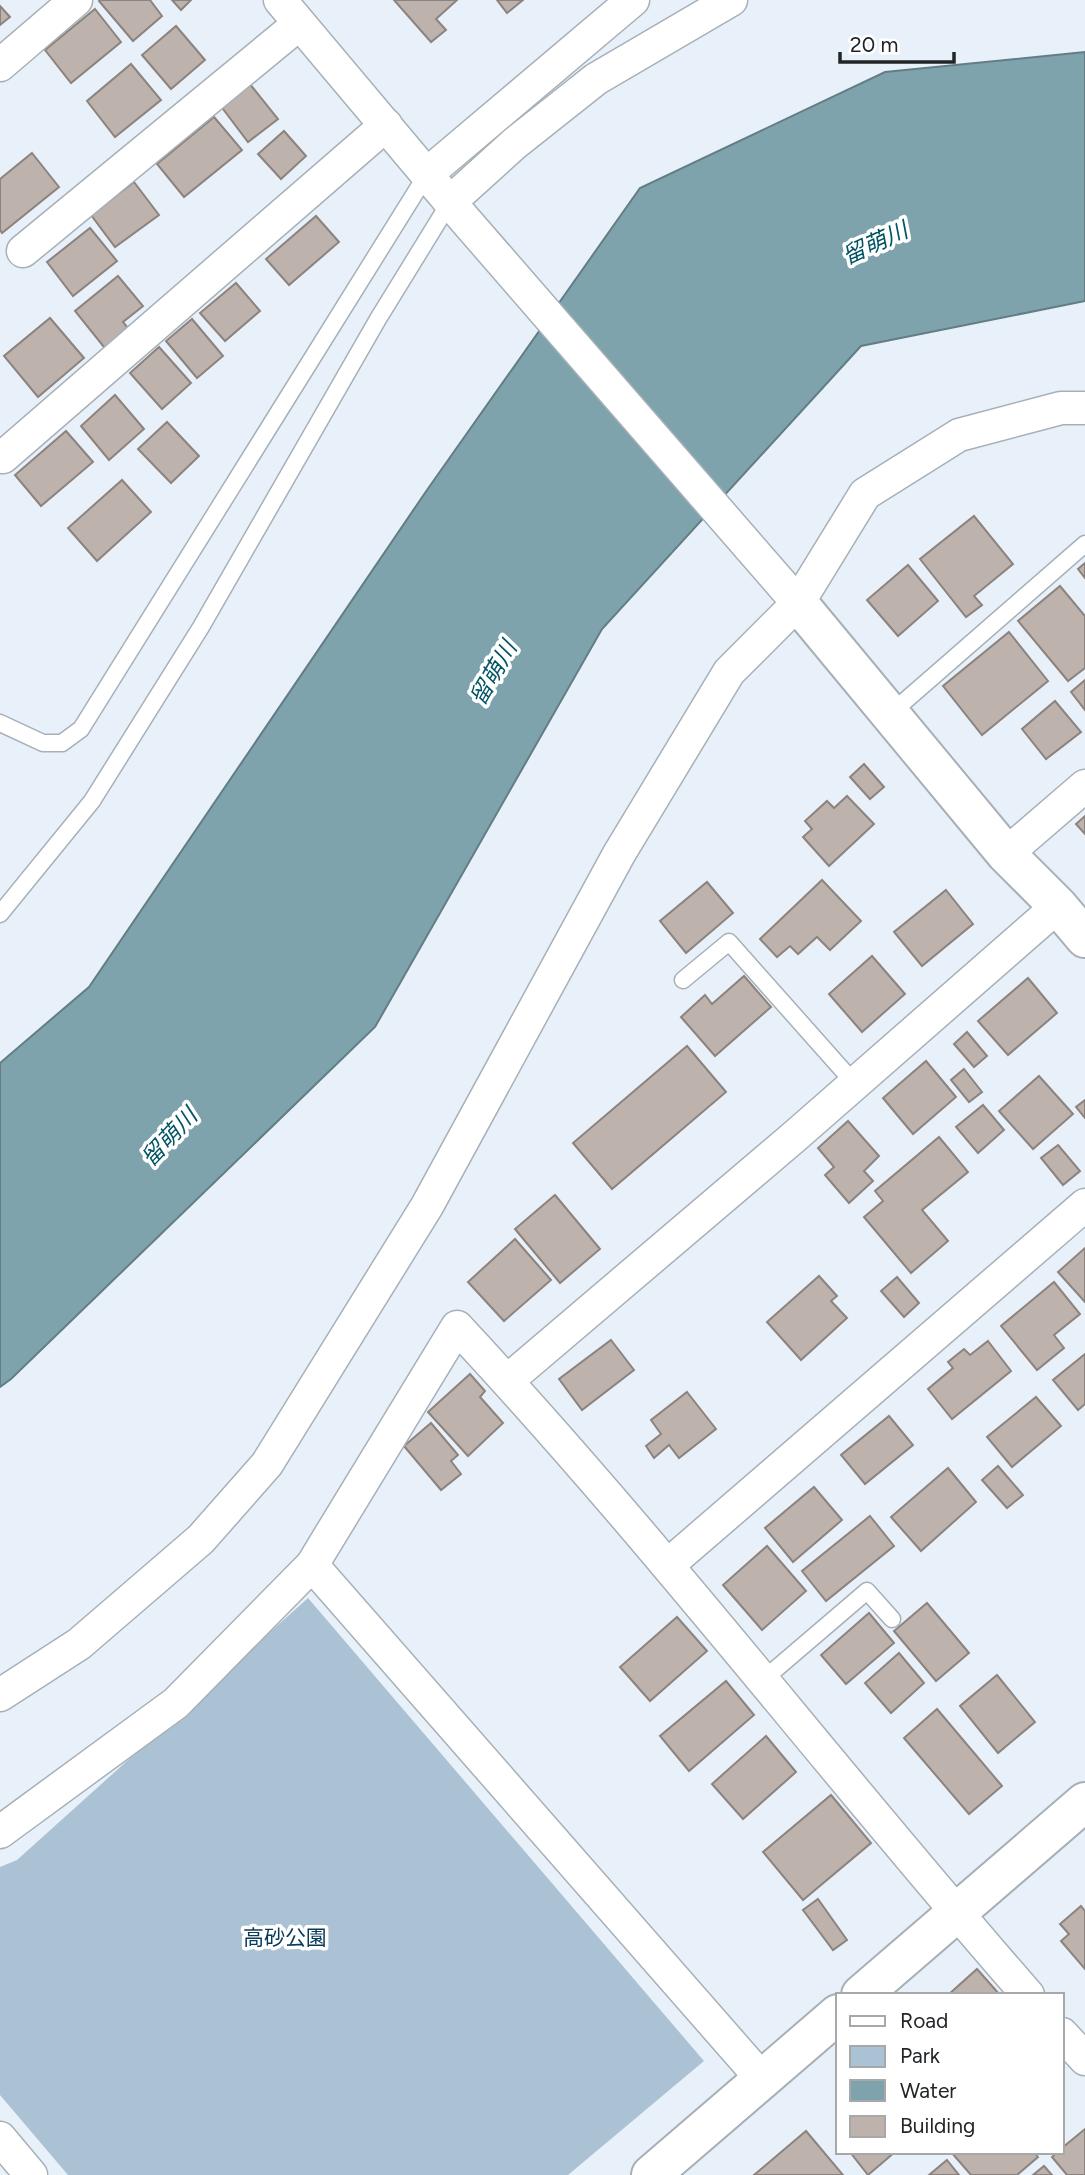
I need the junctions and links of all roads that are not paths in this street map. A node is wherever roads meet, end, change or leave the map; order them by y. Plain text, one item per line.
1 (76, 0) edge
2 (632, 0) edge
3 (731, 0) edge
4 (289, 12) edge
5 (0, 65) edge
6 (386, 125) junction
7 (427, 174) junction
8 (455, 208) junction
9 (23, 251) dead end
10 (1085, 408) edge
11 (3, 457) dead end
12 (1085, 544) edge
13 (789, 594) junction
14 (890, 714) junction
15 (0, 723) edge
16 (1085, 786) edge
17 (1006, 854) junction
18 (1058, 906) junction
19 (0, 914) edge
20 (1085, 938) edge
21 (683, 980) dead end
22 (855, 1084) junction
23 (1085, 1205) edge
24 (507, 1381) junction
25 (312, 1565) junction
26 (668, 1565) junction
27 (892, 1619) dead end
28 (763, 1680) junction
29 (0, 1695) edge
30 (1085, 1802) edge
31 (0, 1832) edge
32 (957, 1913) junction
33 (863, 1993) edge
34 (1026, 1993) edge
35 (836, 2016) edge
36 (1064, 2036) edge
37 (1085, 2059) edge
38 (762, 2079) junction
39 (0, 2138) edge
40 (31, 2175) edge
41 (651, 2175) edge

1 - 5 street
2 - 7 street
3 - 8 street
4 - 6 street
4 - 9 street
6 - 7 street
6 - 11 street
7 - 8 street
7 - 15 lane
8 - 13 street
8 - 19 lane
10 - 13 street
12 - 14 lane
13 - 14 street
13 - 29 street
14 - 17 street
16 - 17 street
17 - 18 street
18 - 20 street
18 - 22 street
21 - 22 lane
22 - 24 street
23 - 26 street
24 - 25 street
24 - 26 street
25 - 31 street
25 - 38 street
26 - 28 street
27 - 28 lane
28 - 32 street
30 - 32 street
32 - 33 street
32 - 34 street
35 - 38 street
36 - 37 street
38 - 41 street
39 - 40 street

